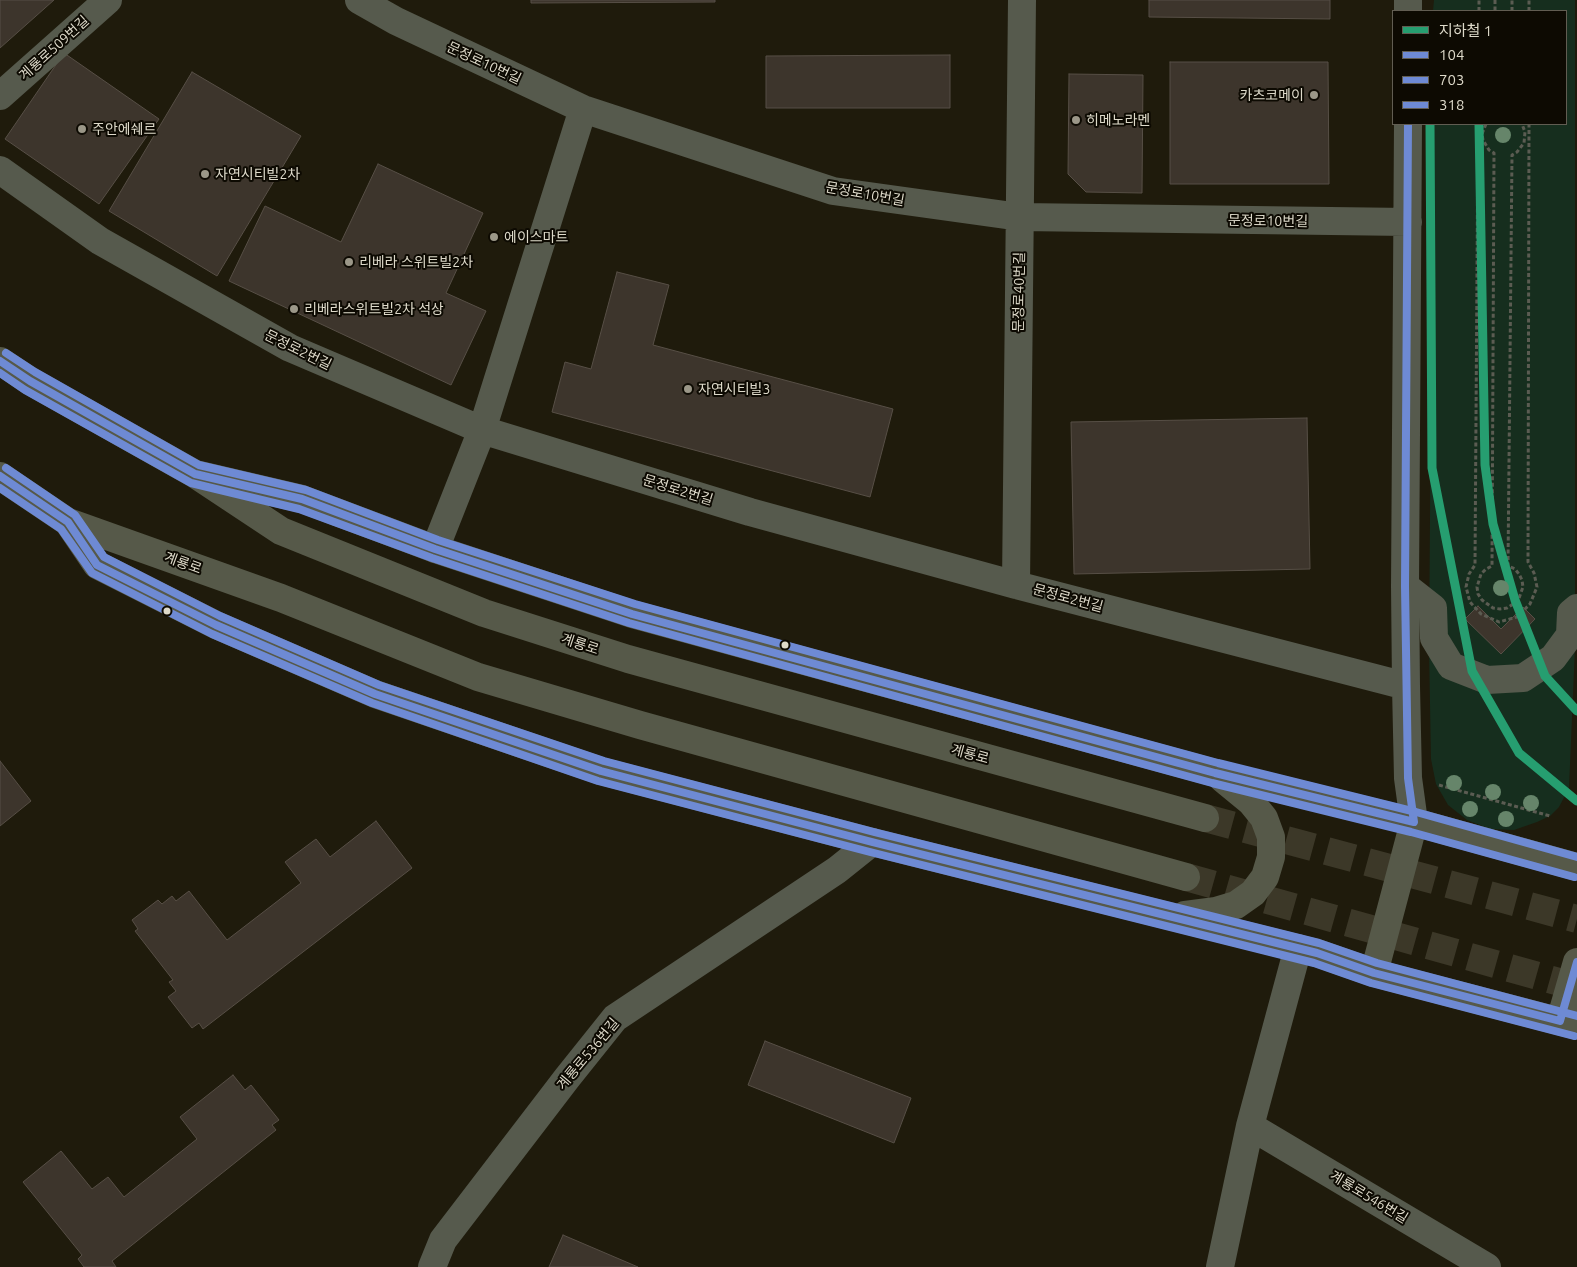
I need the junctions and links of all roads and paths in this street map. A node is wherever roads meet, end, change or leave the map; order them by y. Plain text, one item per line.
1 (108, 0) edge
2 (359, 0) edge
3 (1022, 0) edge
4 (0, 96) edge
5 (583, 109) junction
6 (1408, 125) edge
7 (1478, 125) edge
8 (1485, 125) edge
9 (1522, 125) edge
10 (1529, 125) edge
11 (1480, 134) junction
12 (1527, 135) junction
13 (0, 170) edge
14 (1020, 217) junction
15 (1408, 222) junction
16 (0, 360) edge
17 (482, 430) junction
18 (195, 474) junction
19 (0, 476) edge
20 (68, 522) junction
21 (436, 549) junction
22 (1016, 585) junction
23 (1405, 586) junction
24 (1577, 608) edge
25 (1406, 686) junction
26 (1215, 773) junction
27 (1436, 784) dead end
28 (1550, 816) dead end
29 (1205, 818) tunnel mouth
30 (1414, 822) junction
31 (872, 842) junction
32 (1577, 867) edge
33 (1186, 877) tunnel mouth
34 (1173, 917) junction
35 (1298, 948) junction
36 (1577, 962) edge
37 (1374, 973) junction
38 (1569, 1024) edge
39 (1250, 1126) junction
40 (432, 1267) edge
41 (1220, 1267) edge
42 (1487, 1267) edge

1 - 4 street, 계룡로509번길
2 - 5 street, 문정로10번길
3 - 14 street, 문정로40번길
5 - 14 street, 문정로10번길
5 - 17 street
6 - 15 street
7 - 11 path
8 - 11 path
9 - 12 path
10 - 12 path
11 - 12 path
11 - 12 path
13 - 17 street, 문정로2번길
14 - 15 street, 문정로10번길
14 - 22 street, 문정로40번길
15 - 23 street
16 - 18 main road, 계룡로
17 - 21 street
17 - 22 street, 문정로2번길
18 - 21 main road
18 - 29 main road, 계룡로
19 - 20 main road, 계룡로
20 - 31 main road, 계룡로
20 - 33 main road, 계룡로
21 - 26 main road
22 - 25 street, 문정로2번길
23 - 24 street
23 - 25 street
25 - 30 street
26 - 30 main road
26 - 34 main road
27 - 28 path
30 - 32 main road
30 - 37 main road
31 - 34 main road, 계룡로
31 - 40 street, 계룡로536번길
34 - 35 main road, 계룡로
35 - 37 main road, 계룡로
35 - 39 street
36 - 38 main road
37 - 38 main road, 계룡로
39 - 41 street
39 - 42 street, 계룡로546번길

